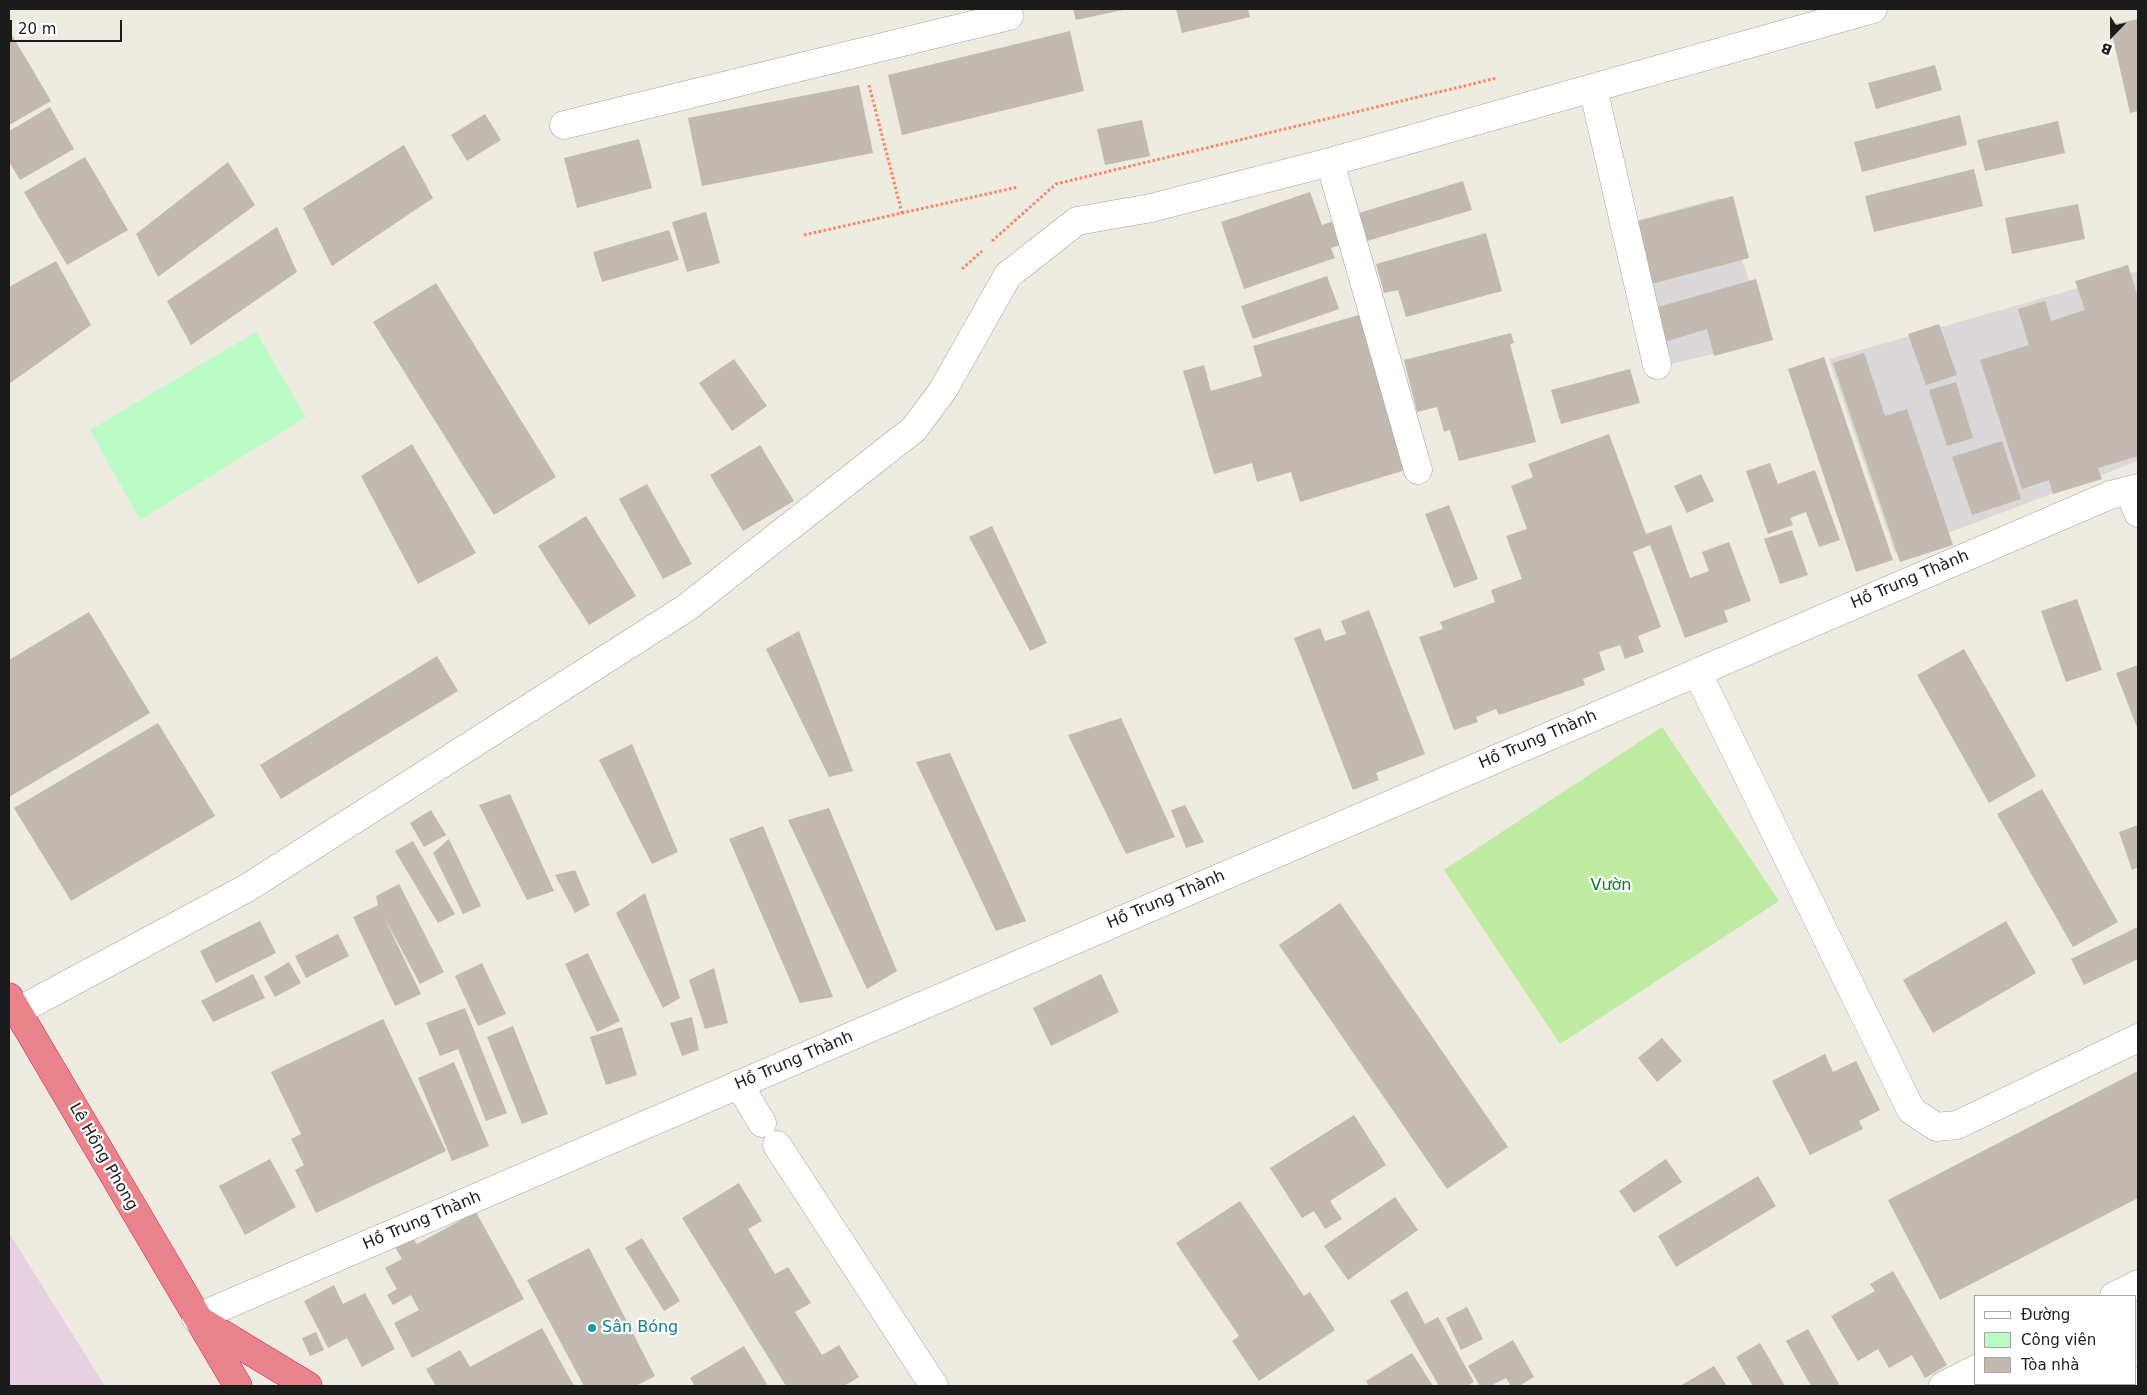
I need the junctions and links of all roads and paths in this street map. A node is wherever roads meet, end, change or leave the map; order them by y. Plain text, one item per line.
1 (1008, 9) edge
2 (1873, 9) edge
3 (859, 53) junction
4 (1502, 76) dead end
5 (1594, 88) junction
6 (564, 125) dead end
7 (1330, 162) junction
8 (1018, 187) dead end
9 (902, 213) junction
10 (804, 235) dead end
11 (991, 243) dead end
12 (984, 250) dead end
13 (962, 269) dead end
14 (1657, 365) dead end
15 (1418, 470) dead end
16 (2135, 497) edge
17 (1697, 672) junction
18 (14, 1004) edge
19 (2138, 1038) edge
20 (739, 1084) junction
21 (2138, 1284) edge
22 (2116, 1295) edge
23 (196, 1318) junction
24 (1974, 1370) edge
25 (238, 1386) edge
26 (308, 1386) edge
27 (934, 1386) edge
28 (1943, 1386) edge

1 - 3 street
2 - 5 street
3 - 6 street
3 - 9 path
4 - 11 path
5 - 7 street
5 - 14 street
7 - 15 street
7 - 18 street
8 - 9 path
9 - 10 path
12 - 13 path
16 - 17 street, Hồ Trung Thành
17 - 19 street
17 - 20 street, Hồ Trung Thành
18 - 23 highway, Lê Hồng Phong
20 - 23 street, Hồ Trung Thành
20 - 27 street
21 - 22 street
23 - 25 highway, Lê Hồng Phong
23 - 26 highway, Lê Hồng Phong
24 - 28 street

